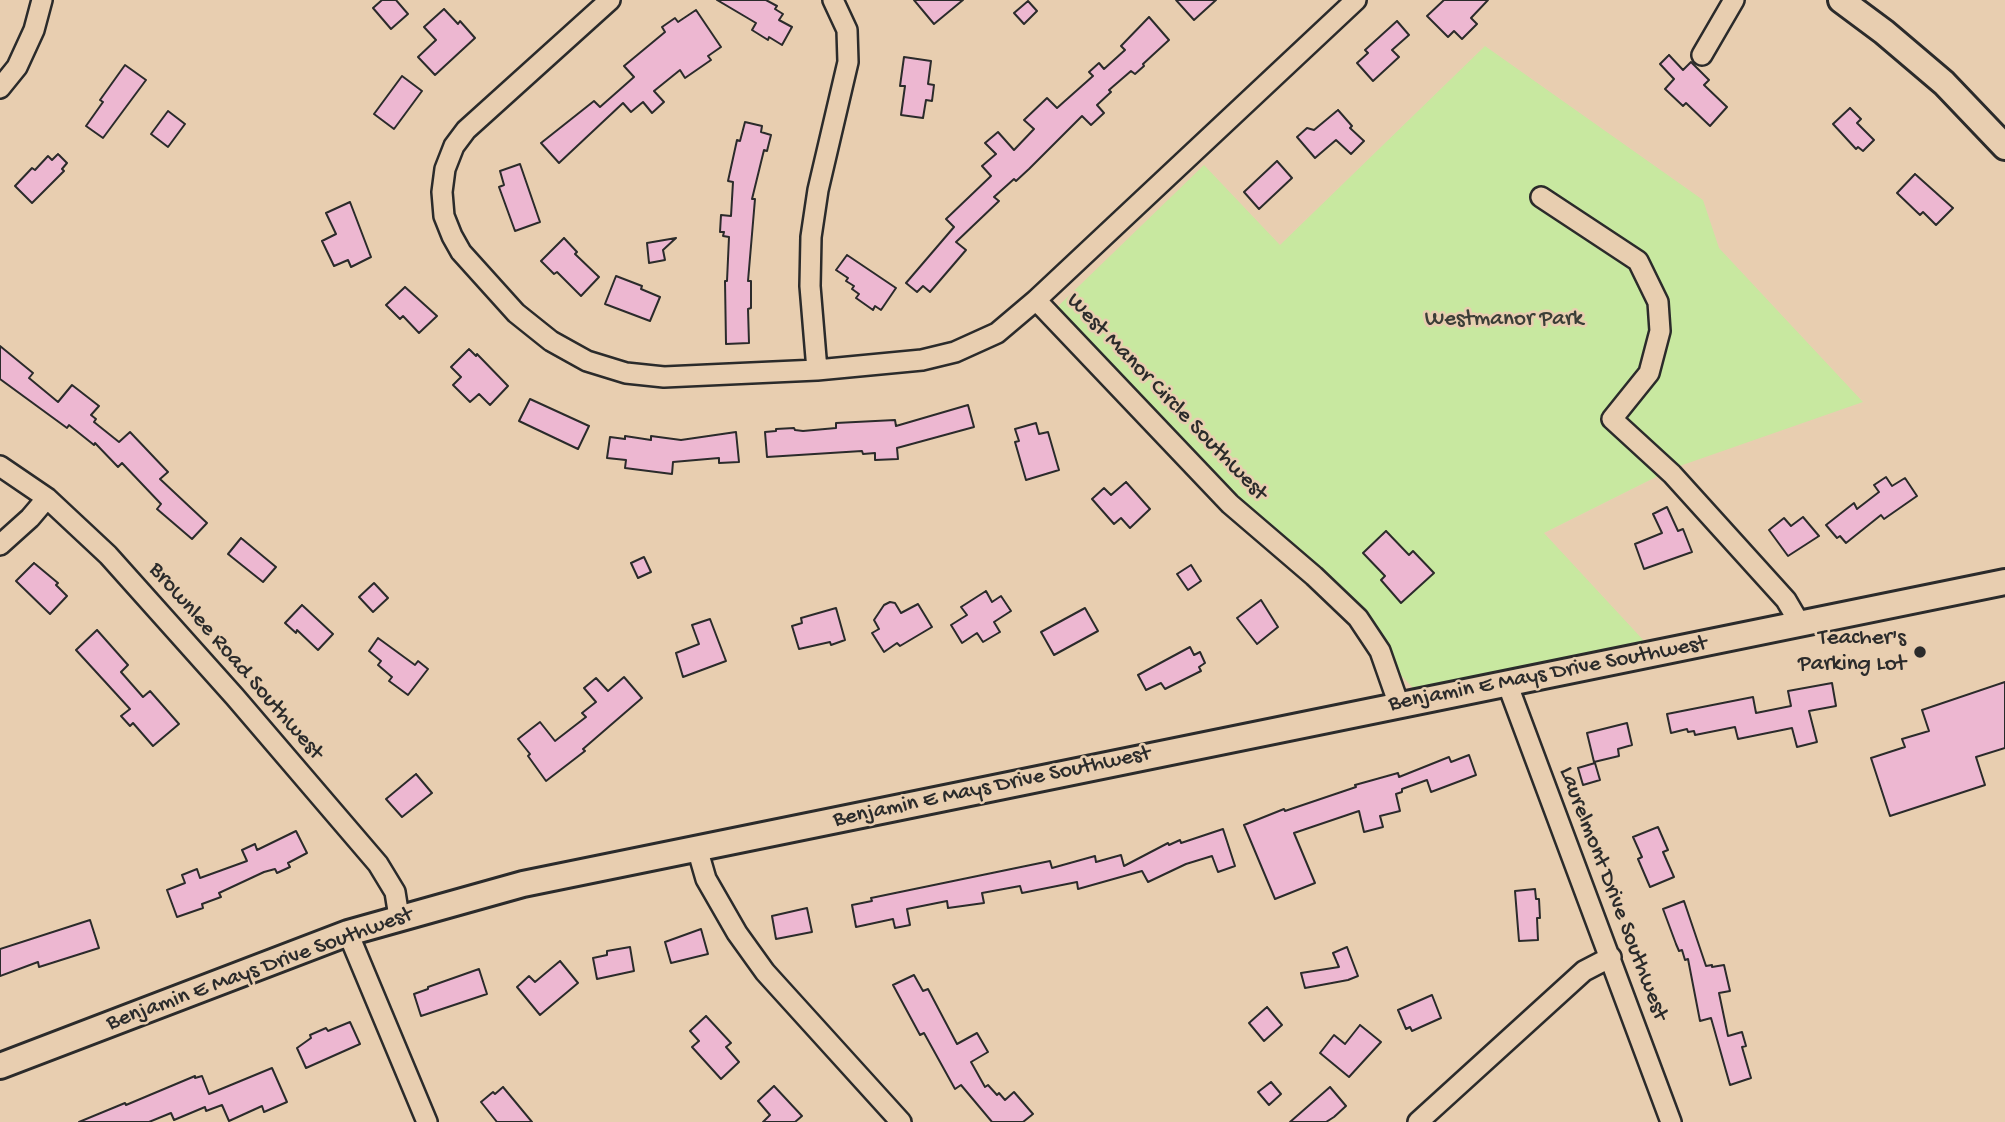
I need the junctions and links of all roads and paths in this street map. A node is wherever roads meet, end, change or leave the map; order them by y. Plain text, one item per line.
1 (42, 0) edge
2 (610, 0) edge
3 (833, 0) edge
4 (1356, 0) edge
5 (1734, 0) edge
6 (1841, 0) edge
7 (1702, 55) dead end
8 (0, 88) edge
9 (2005, 147) edge
10 (1541, 197) dead end
11 (1037, 300) junction
12 (817, 370) junction
13 (0, 466) edge
14 (47, 498) junction
15 (0, 545) edge
16 (2005, 582) edge
17 (1800, 624) junction
18 (1507, 683) junction
19 (1399, 705) junction
20 (697, 848) junction
21 (399, 917) junction
22 (348, 933) junction
23 (1611, 957) junction
24 (0, 1066) edge
25 (428, 1122) edge
26 (901, 1122) edge
27 (1418, 1122) edge
28 (1671, 1122) edge

1 - 8 street
2 - 12 street
3 - 12 street
4 - 11 street, West Manor Circle Southwest
5 - 7 street
6 - 9 street
10 - 17 street
11 - 12 street
11 - 19 street, West Manor Circle Southwest
13 - 14 street, Brownlee Road Southwest
14 - 15 street
14 - 21 street, Brownlee Road Southwest
16 - 17 street, Benjamin E Mays Drive Southwest
17 - 18 street, Benjamin E Mays Drive Southwest
18 - 19 street, Benjamin E Mays Drive Southwest
18 - 23 street, Laurelmont Drive Southwest
19 - 20 street, Benjamin E Mays Drive Southwest
20 - 21 street, Benjamin E Mays Drive Southwest
20 - 26 street
21 - 22 street, Benjamin E Mays Drive Southwest
22 - 24 street, Benjamin E Mays Drive Southwest
22 - 25 street
23 - 27 street
23 - 28 street, Laurelmont Drive Southwest

